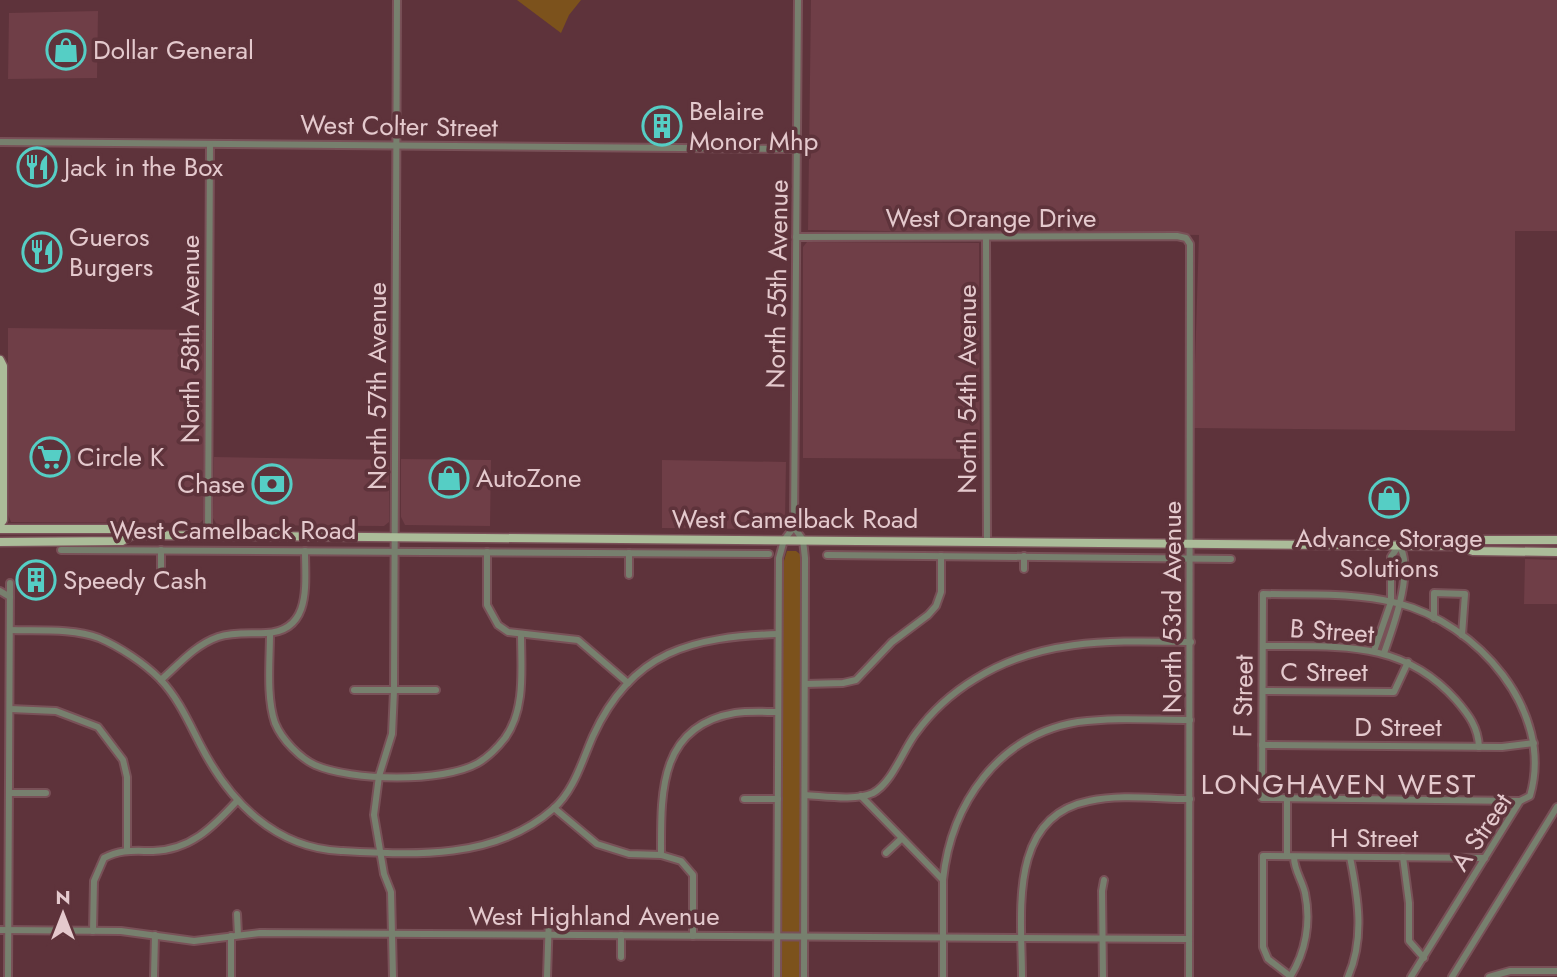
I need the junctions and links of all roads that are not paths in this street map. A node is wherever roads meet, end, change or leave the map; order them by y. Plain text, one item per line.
1 (397, 0) edge
2 (798, 0) edge
3 (0, 142) edge
4 (210, 144) junction
5 (397, 146) junction
6 (797, 149) junction
7 (796, 237) junction
8 (986, 237) junction
9 (1186, 238) joint
10 (0, 360) edge
11 (0, 526) edge
12 (794, 527) junction
13 (132, 535) junction
14 (208, 535) junction
15 (396, 537) junction
16 (784, 540) junction
17 (803, 540) junction
18 (1557, 540) edge
19 (987, 541) junction
20 (0, 542) edge
21 (1191, 543) junction
22 (1399, 545) junction
23 (75, 546) junction
24 (1457, 546) junction
25 (61, 550) dead end
26 (161, 550) junction
27 (305, 551) junction
28 (396, 552) junction
29 (487, 552) junction
30 (1557, 552) edge
31 (629, 553) junction
32 (769, 554) dead end
33 (827, 555) dead end
34 (941, 556) junction
35 (1024, 556) junction
36 (1191, 558) junction
37 (1231, 559) dead end
38 (1024, 569) dead end
39 (161, 571) dead end
40 (629, 575) dead end
41 (10, 583) dead end
42 (0, 590) edge
43 (1263, 594) joint
44 (10, 597) junction
45 (1391, 602) junction
46 (1399, 603) junction
47 (1434, 618) junction
48 (10, 630) junction
49 (270, 633) junction
50 (522, 634) junction
51 (778, 634) junction
52 (886, 635) dead end
53 (1462, 635) junction
54 (892, 642) junction
55 (1191, 642) junction
56 (1263, 646) junction
57 (1374, 651) junction
58 (1384, 653) junction
59 (1408, 662) junction
60 (161, 680) junction
61 (628, 684) junction
62 (805, 684) junction
63 (354, 690) dead end
64 (436, 690) dead end
65 (394, 691) junction
66 (1263, 691) junction
67 (10, 709) junction
68 (778, 712) junction
69 (1190, 720) junction
70 (1534, 743) junction
71 (1262, 746) junction
72 (1479, 747) junction
73 (379, 776) junction
74 (9, 793) junction
75 (46, 793) dead end
76 (805, 795) junction
77 (861, 796) junction
78 (1287, 798) junction
79 (744, 799) dead end
80 (778, 799) junction
81 (1190, 799) junction
82 (1520, 801) junction
83 (236, 802) junction
84 (1557, 807) edge
85 (554, 808) junction
86 (901, 839) junction
87 (127, 850) junction
88 (380, 852) junction
89 (886, 853) dead end
90 (661, 855) junction
91 (1291, 857) junction
92 (1350, 857) junction
93 (1403, 857) junction
94 (1485, 858) junction
95 (943, 880) junction
96 (1104, 880) dead end
97 (237, 914) dead end
98 (549, 915) dead end
99 (0, 930) edge
100 (9, 930) junction
101 (93, 931) junction
102 (394, 934) junction
103 (155, 935) junction
104 (621, 935) junction
105 (235, 936) junction
106 (548, 936) junction
107 (693, 936) junction
108 (778, 937) junction
109 (805, 937) junction
110 (943, 938) junction
111 (1021, 938) junction
112 (1102, 939) junction
113 (1189, 939) junction
114 (621, 957) dead end
115 (1423, 958) junction
116 (1459, 969) junction
117 (1557, 971) edge
118 (1290, 976) edge
119 (8, 977) edge
120 (155, 977) edge
121 (231, 977) edge
122 (393, 977) edge
123 (547, 977) edge
124 (777, 977) edge
125 (804, 977) edge
126 (943, 977) edge
127 (1021, 977) edge
128 (1103, 977) edge
129 (1189, 977) edge
130 (1348, 977) edge
131 (1411, 977) edge
132 (1452, 977) edge
133 (1463, 977) edge
134 (1489, 977) edge

1 - 5 street, North 57th Avenue
2 - 6 street, North 55th Avenue
3 - 4 street, West Colter Street
4 - 5 street, West Colter Street
4 - 14 street, North 58th Avenue
5 - 6 street, West Colter Street
5 - 15 street, North 57th Avenue
6 - 7 street, North 55th Avenue
7 - 8 street, West Orange Drive
7 - 12 street, North 55th Avenue
8 - 9 street, West Orange Drive
8 - 19 street, North 54th Avenue
9 - 21 street, North 53rd Avenue
10 - 11 main road
11 - 13 main road, West Camelback Road
12 - 16 street
12 - 17 street
13 - 14 main road, West Camelback Road
13 - 23 main road, West Camelback Road
14 - 15 main road, West Camelback Road
15 - 16 main road, West Camelback Road
15 - 28 street, North 57th Avenue
16 - 17 main road, West Camelback Road
16 - 51 street
17 - 19 main road, West Camelback Road
17 - 62 street
18 - 24 main road, West Camelback Road
19 - 21 main road, West Camelback Road
20 - 23 main road, West Camelback Road
21 - 22 main road, West Camelback Road
21 - 36 street, North 53rd Avenue
22 - 24 main road, West Camelback Road
22 - 45 street
22 - 46 street
23 - 25 street, West Camelback Road
23 - 26 street, West Camelback Road
24 - 30 main road, West Camelback Road
26 - 27 street, West Camelback Road
26 - 39 street
27 - 28 street, West Camelback Road
27 - 49 street
28 - 29 street, West Camelback Road
28 - 65 street, North 57th Avenue
29 - 31 street, West Camelback Road
29 - 50 street
31 - 32 street, West Camelback Road
31 - 40 street
33 - 34 street, West Camelback Road
34 - 35 street, West Camelback Road
34 - 54 street
35 - 36 street, West Camelback Road
35 - 38 street
36 - 37 street, West Camelback Road
36 - 55 street, North 53rd Avenue
41 - 44 street
42 - 44 street
43 - 45 street, A Street
43 - 56 street, F Street
44 - 48 street
45 - 46 street, A Street
45 - 57 street
46 - 47 street, A Street
46 - 58 street
47 - 53 street, A Street
47 - 53 street
48 - 60 street
48 - 67 street
49 - 60 street
49 - 73 street
50 - 61 street
50 - 73 street
51 - 61 street
51 - 68 street
52 - 54 street
53 - 70 street, A Street
54 - 62 street
55 - 69 street, North 53rd Avenue
55 - 77 street
56 - 57 street, B Street
56 - 66 street, F Street
57 - 58 street, B Street
58 - 59 street, B Street
59 - 66 street, C Street
59 - 72 street, B Street
60 - 83 street
61 - 85 street
62 - 76 street
63 - 65 street
64 - 65 street
65 - 73 street, North 57th Avenue
66 - 71 street, F Street
67 - 74 street
67 - 87 street
68 - 80 street
68 - 90 street
69 - 81 street, North 53rd Avenue
69 - 95 street
70 - 72 street, D Street
70 - 82 street, A Street
71 - 72 street, D Street
71 - 78 street, F Street
73 - 88 street, North 57th Avenue
74 - 75 street
74 - 100 street
76 - 77 street
76 - 109 street
77 - 86 street
78 - 82 street
78 - 91 street
79 - 80 street
80 - 108 street
81 - 111 street
81 - 113 street, North 53rd Avenue
82 - 94 street, A Street
83 - 87 street
83 - 88 street
84 - 116 street
85 - 88 street
85 - 90 street
86 - 89 street
86 - 95 street
87 - 101 street
88 - 102 street, North 57th Avenue
90 - 107 street
91 - 92 street, H Street
91 - 118 street
91 - 118 street, H Street
92 - 93 street, H Street
92 - 130 street
93 - 94 street, H Street
93 - 115 street
94 - 115 street, A Street
95 - 110 street
96 - 112 street
97 - 105 street
98 - 106 street
99 - 100 street, West Highland Avenue
100 - 101 street, West Highland Avenue
100 - 119 street
101 - 103 street, West Highland Avenue
102 - 105 street, West Highland Avenue
102 - 106 street, West Highland Avenue
102 - 122 street, North 57th Avenue
103 - 105 street, West Highland Avenue
103 - 120 street
104 - 106 street, West Highland Avenue
104 - 107 street, West Highland Avenue
104 - 114 street
105 - 121 street
106 - 123 street
107 - 108 street, West Highland Avenue
108 - 109 street, West Highland Avenue
108 - 124 street
109 - 110 street, West Highland Avenue
109 - 125 street
110 - 111 street, West Highland Avenue
110 - 126 street
111 - 112 street, West Highland Avenue
111 - 127 street
112 - 113 street, West Highland Avenue
112 - 128 street
113 - 129 street, North 53rd Avenue
115 - 131 street, A Street
116 - 132 street
116 - 133 street
117 - 134 street

